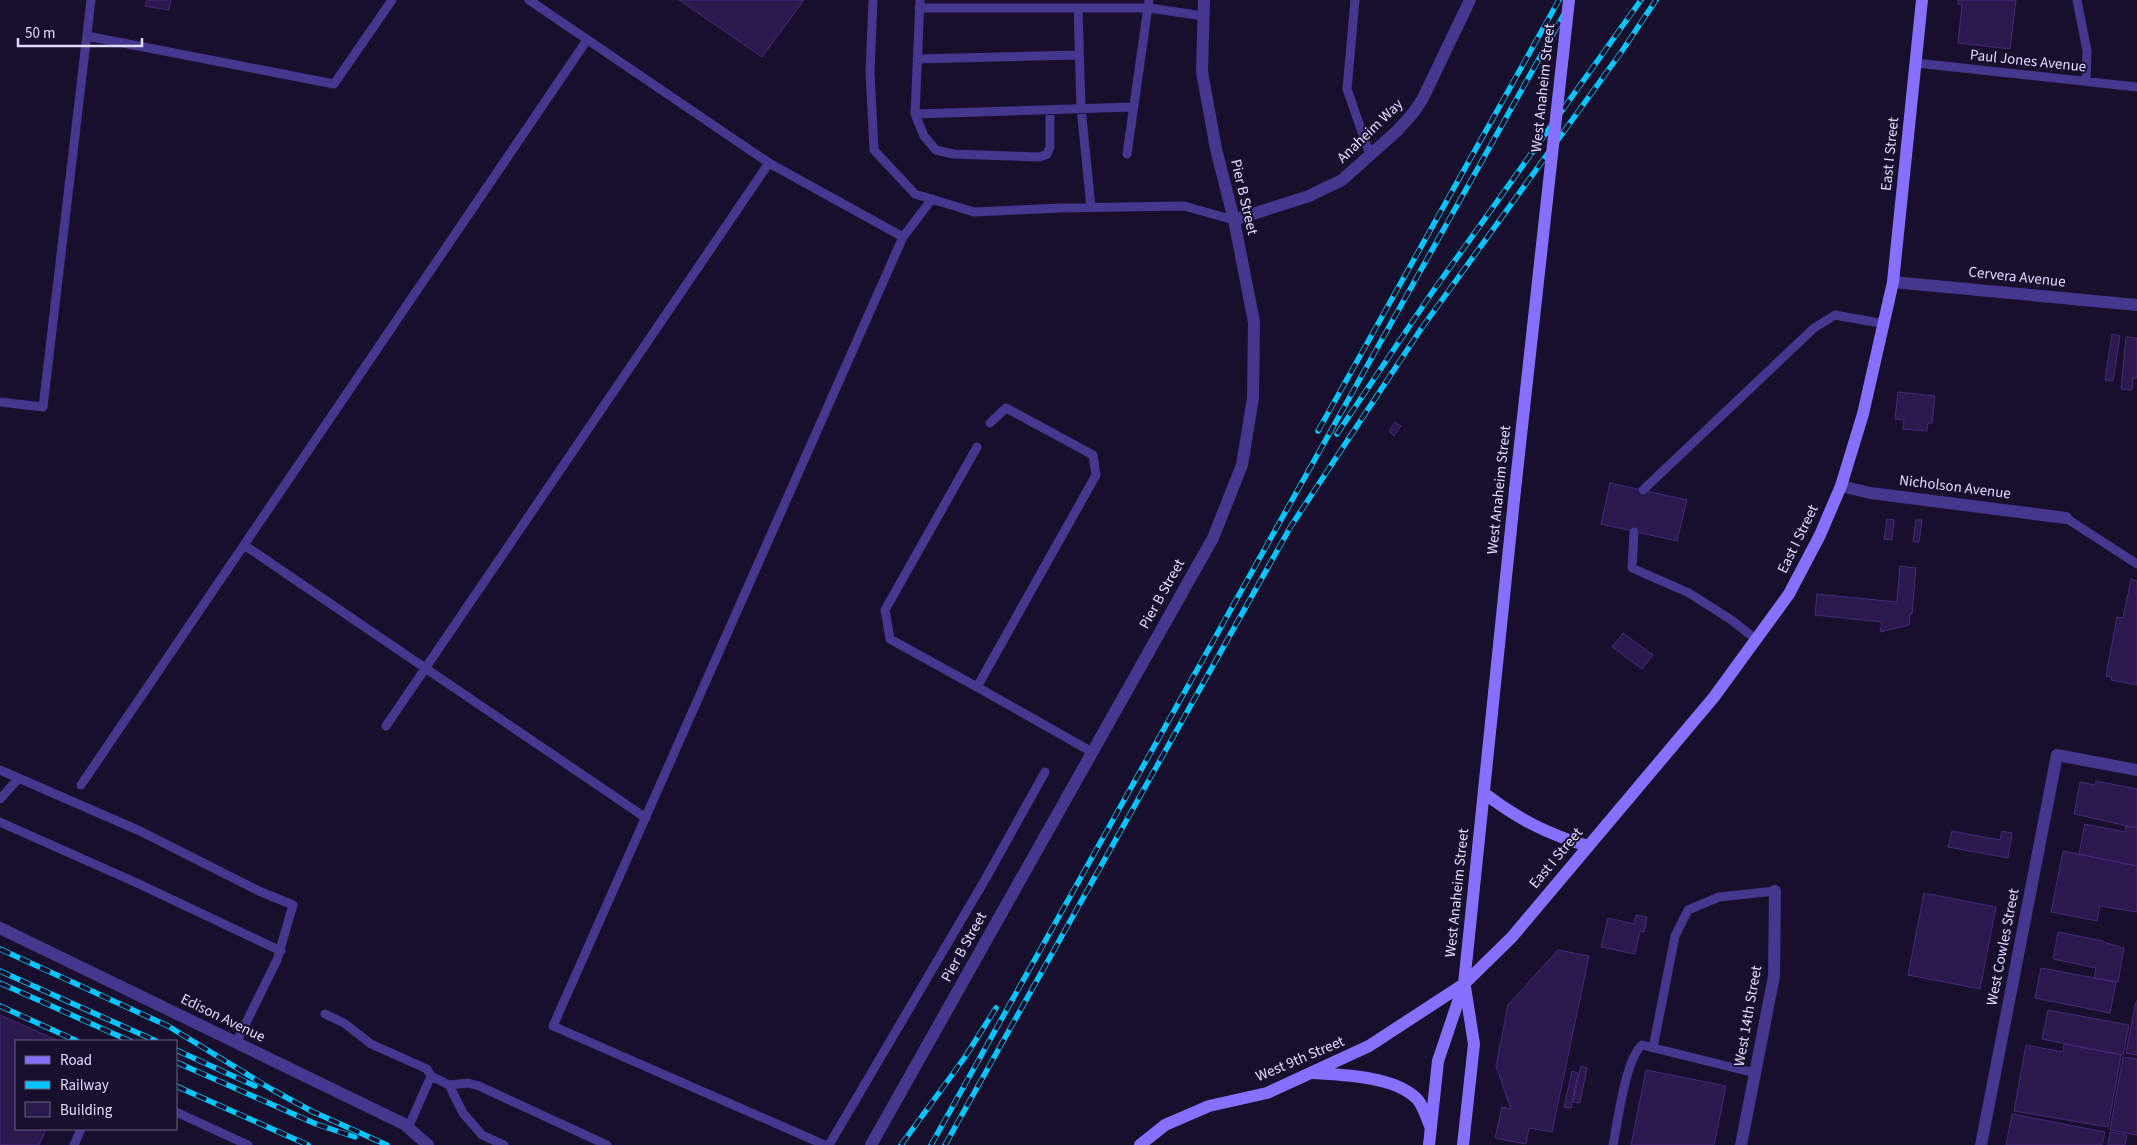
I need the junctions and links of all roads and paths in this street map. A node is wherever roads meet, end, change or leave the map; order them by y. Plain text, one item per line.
1 (91, 0) edge
2 (392, 0) edge
3 (529, 0) edge
4 (873, 0) edge
5 (1204, 0) edge
6 (1355, 0) edge
7 (1470, 0) edge
8 (1569, 0) edge
9 (1922, 0) edge
10 (2077, 0) edge
11 (919, 4) edge
12 (1149, 4) edge
13 (1078, 8) junction
14 (1204, 16) junction
15 (87, 36) junction
16 (587, 40) junction
17 (1078, 55) junction
18 (917, 59) junction
19 (1916, 63) junction
20 (2086, 81) junction
21 (2137, 87) edge
22 (1133, 107) junction
23 (1082, 108) junction
24 (1050, 110) junction
25 (915, 114) junction
26 (1127, 154) dead end
27 (1370, 155) junction
28 (769, 163) junction
29 (932, 199) junction
30 (1091, 207) junction
31 (1234, 220) junction
32 (904, 237) junction
33 (1893, 282) junction
34 (2137, 305) edge
35 (1885, 324) junction
36 (0, 402) edge
37 (990, 423) dead end
38 (977, 447) dead end
39 (1841, 486) junction
40 (1643, 490) dead end
41 (2066, 518) joint
42 (1634, 532) dead end
43 (244, 546) junction
44 (2137, 564) edge
45 (1757, 640) junction
46 (424, 668) junction
47 (977, 687) junction
48 (386, 726) dead end
49 (1092, 752) junction
50 (0, 770) edge
51 (2137, 770) edge
52 (1045, 772) dead end
53 (19, 778) junction
54 (81, 785) dead end
55 (1484, 793) junction
56 (0, 799) edge
57 (646, 818) junction
58 (0, 822) edge
59 (1588, 846) junction
60 (1775, 891) joint
61 (0, 928) edge
62 (280, 951) junction
63 (1464, 984) junction
64 (325, 1014) dead end
65 (236, 1042) junction
66 (1653, 1048) junction
67 (1311, 1073) junction
68 (1755, 1073) junction
69 (431, 1076) junction
70 (449, 1085) junction
71 (178, 1113) edge
72 (408, 1128) junction
73 (1431, 1128) junction
74 (81, 1130) edge
75 (605, 1144) edge
76 (74, 1145) edge
77 (248, 1145) edge
78 (428, 1145) edge
79 (504, 1145) edge
80 (827, 1145) edge
81 (871, 1145) edge
82 (1140, 1145) edge
83 (1429, 1145) edge
84 (1463, 1145) edge
85 (1613, 1145) edge
86 (1741, 1145) edge
87 (1981, 1145) edge

1 - 15 lane
2 - 15 lane
3 - 16 lane
4 - 29 lane
5 - 14 street, Pier B Street
6 - 27 lane
7 - 27 street, Anaheim Way
8 - 55 main road, West Anaheim Street, bridge
9 - 19 main road, East I Street
10 - 20 lane
11 - 13 lane
11 - 18 lane
12 - 13 lane
12 - 14 lane
12 - 22 lane
13 - 17 lane
14 - 31 street, Pier B Street
15 - 36 lane
16 - 28 lane
16 - 43 lane
17 - 18 lane
17 - 23 lane
18 - 25 lane
19 - 20 lane, Paul Jones Avenue
19 - 33 main road, East I Street
20 - 21 lane, Paul Jones Avenue
22 - 23 lane
22 - 26 lane
23 - 24 lane
23 - 30 lane
24 - 25 lane
24 - 25 lane
27 - 31 street, Anaheim Way
28 - 32 lane
28 - 46 lane
29 - 30 lane
29 - 32 lane
30 - 31 lane
31 - 49 street, Pier B Street
32 - 57 lane
33 - 34 street, Cervera Avenue
33 - 35 main road, East I Street
35 - 39 main road, East I Street
35 - 40 lane
37 - 47 lane
38 - 47 lane
39 - 41 street, Nicholson Avenue
39 - 45 main road, East I Street
41 - 44 lane
42 - 45 lane
43 - 46 lane
43 - 54 lane
45 - 59 main road, East I Street
46 - 48 lane
46 - 57 lane
47 - 49 lane
49 - 81 street, Pier B Street
50 - 53 lane
51 - 87 street, West Cowles Street
52 - 80 lane
53 - 56 lane
53 - 62 lane
55 - 59 main road
55 - 63 main road, West Anaheim Street
57 - 80 lane
58 - 62 lane
59 - 63 main road, East I Street
60 - 66 lane
60 - 68 street, West 14th Street
61 - 65 street, Edison Avenue
62 - 65 lane
63 - 67 main road, West 9th Street
63 - 73 main road, West Anaheim Street
63 - 84 main road, West Anaheim Street
64 - 69 lane
65 - 72 street, Edison Avenue
66 - 68 lane
66 - 85 lane
67 - 73 main road
67 - 82 main road, West 9th Street
68 - 86 street, West 14th Street
69 - 70 lane
69 - 72 lane
70 - 75 lane
70 - 79 lane
71 - 77 lane
72 - 78 street, Edison Avenue
73 - 83 main road, West Anaheim Street
74 - 76 lane

